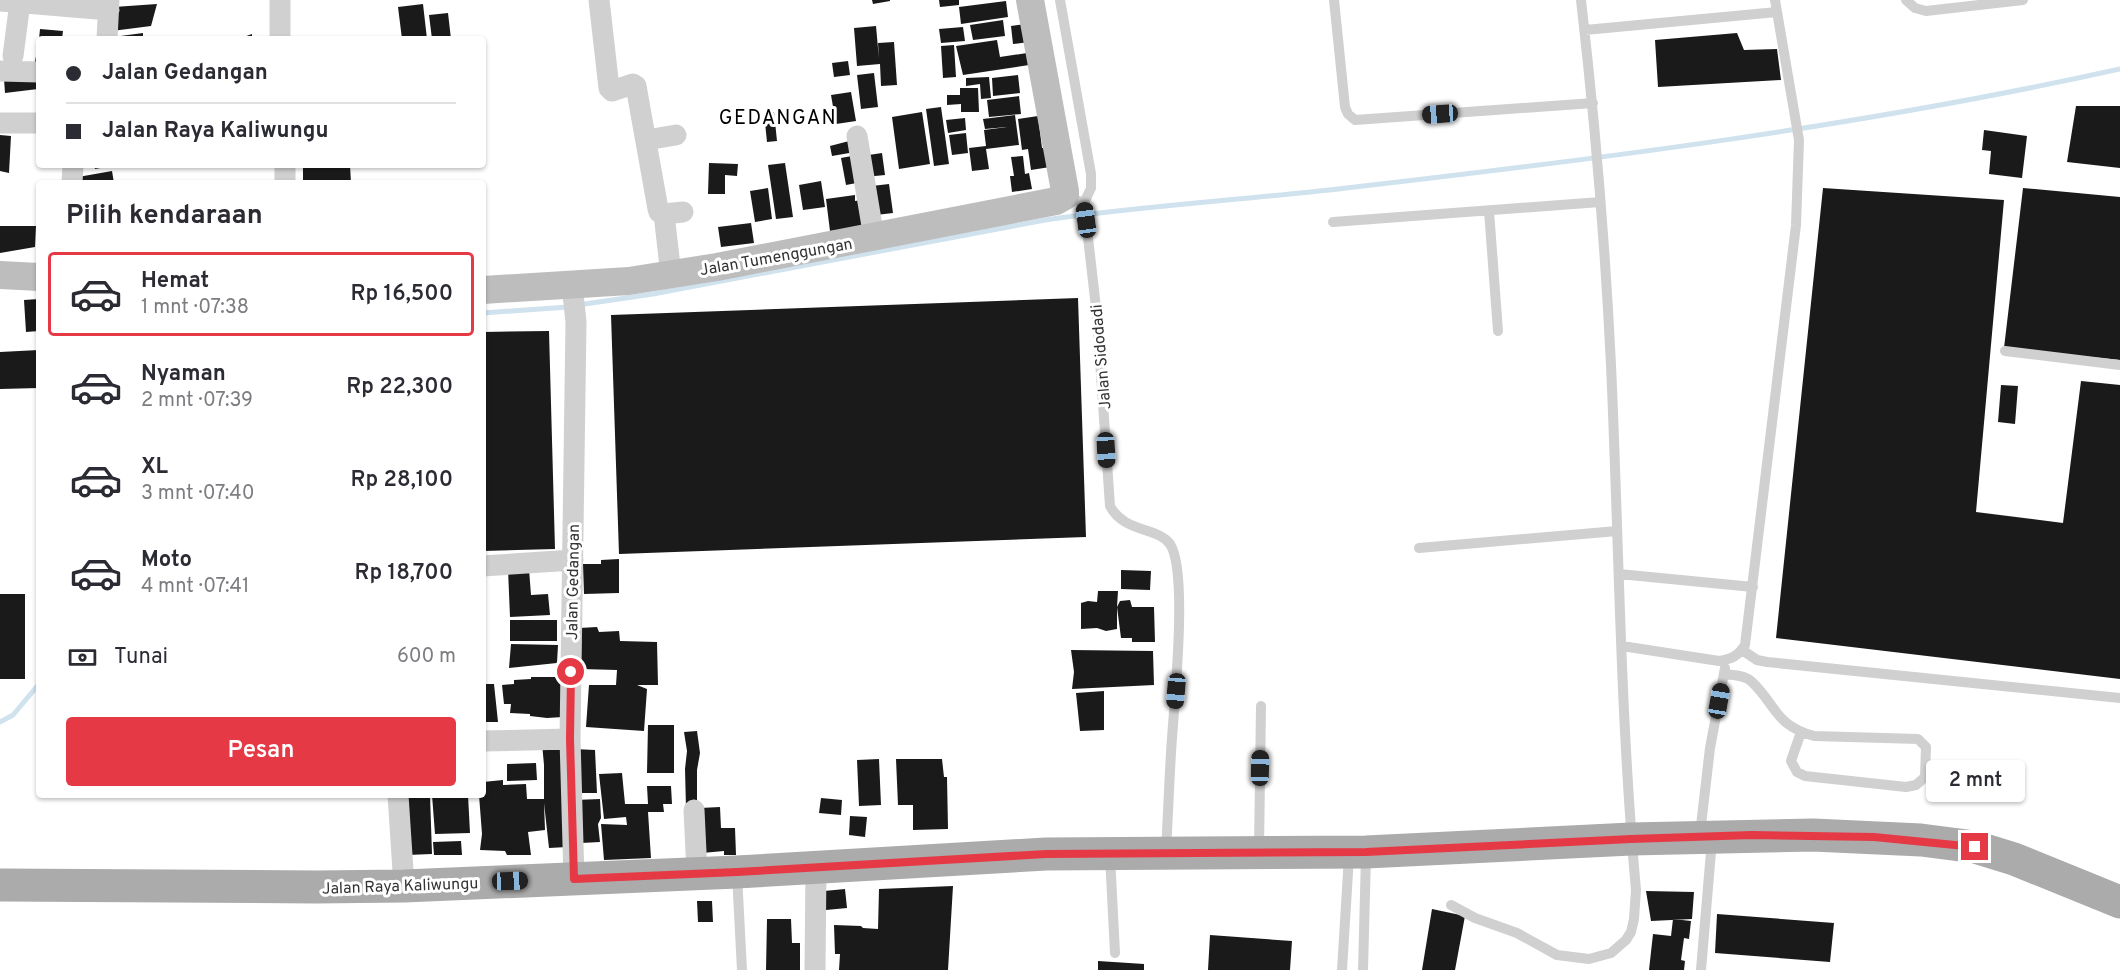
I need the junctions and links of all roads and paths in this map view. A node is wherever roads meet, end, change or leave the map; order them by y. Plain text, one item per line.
1 (280, 0) edge
2 (599, 0) edge
3 (1030, 0) edge
4 (1060, 0) edge
5 (1334, 0) edge
6 (1581, 0) edge
7 (1775, 0) edge
8 (1906, 0) edge
9 (2024, 0) edge
10 (10, 2) edge
11 (109, 5) edge
12 (1777, 12) junction
13 (1585, 30) junction
14 (107, 36) edge
15 (280, 36) edge
16 (7, 64) edge
17 (36, 71) edge
18 (1593, 103) junction
19 (0, 123) edge
20 (36, 123) edge
21 (676, 135) dead end
22 (857, 136) dead end
23 (646, 140) junction
24 (1078, 202) junction
25 (1600, 202) junction
26 (1488, 211) junction
27 (1332, 222) dead end
28 (874, 238) junction
29 (671, 274) junction
30 (0, 276) edge
31 (36, 277) edge
32 (486, 290) edge
33 (572, 290) junction
34 (1498, 331) dead end
35 (2005, 351) dead end
36 (2120, 365) edge
37 (1617, 531) junction
38 (1419, 548) dead end
39 (573, 560) junction
40 (486, 566) edge
41 (1619, 574) junction
42 (1753, 587) junction
43 (1622, 646) junction
44 (1742, 650) junction
45 (1726, 660) junction
46 (1724, 674) junction
47 (2120, 699) edge
48 (1261, 706) dead end
49 (1800, 732) junction
50 (570, 739) junction
51 (486, 741) edge
52 (398, 798) edge
53 (694, 810) dead end
54 (1706, 837) junction
55 (1631, 839) junction
56 (1166, 852) junction
57 (1259, 852) junction
58 (1358, 852) junction
59 (1109, 853) junction
60 (816, 867) junction
61 (737, 872) junction
62 (697, 873) junction
63 (574, 879) junction
64 (0, 885) edge
65 (404, 886) junction
66 (2120, 902) edge
67 (1451, 905) dead end
68 (1115, 953) dead end
69 (742, 970) edge
70 (814, 970) edge
71 (1342, 970) edge
72 (1363, 970) edge
73 (1701, 970) edge

1 - 15 street
2 - 23 street
3 - 24 street
4 - 24 lane
5 - 18 lane
6 - 13 lane
7 - 12 lane
8 - 9 lane
10 - 11 street
10 - 16 street
11 - 14 street
12 - 13 lane
12 - 42 lane
13 - 18 lane
16 - 17 street
18 - 25 lane
19 - 20 street
21 - 23 street
22 - 28 street
23 - 29 street
24 - 28 street, Jalan Tumenggungan
24 - 56 lane, Jalan Sidodadi
25 - 26 lane
25 - 37 lane
26 - 27 lane
26 - 34 lane
28 - 29 street, Jalan Tumenggungan
29 - 33 street, Jalan Tumenggungan
30 - 31 street
32 - 33 street, Jalan Tumenggungan
33 - 39 street, Jalan Gedangan
35 - 36 lane
37 - 38 lane
37 - 41 lane
39 - 40 street
39 - 50 street, Jalan Gedangan
41 - 42 lane
41 - 43 lane
42 - 44 lane
43 - 45 lane
43 - 55 lane
44 - 45 lane
44 - 47 lane
45 - 46 lane
46 - 49 lane
46 - 54 lane
48 - 57 lane
49 - 49 lane
50 - 51 street
50 - 63 street, Jalan Gedangan
52 - 65 street
53 - 62 street
54 - 55 main road, Jalan Raya Kaliwungu
54 - 66 main road, Jalan Raya Kaliwungu
54 - 73 lane
55 - 58 main road, Jalan Raya Kaliwungu
55 - 67 lane
56 - 57 main road, Jalan Raya Kaliwungu
56 - 59 main road, Jalan Raya Kaliwungu
57 - 58 main road, Jalan Raya Kaliwungu
58 - 71 lane
58 - 72 lane
59 - 60 main road, Jalan Raya Kaliwungu
59 - 68 lane
60 - 61 main road, Jalan Raya Kaliwungu
60 - 70 street
61 - 62 main road, Jalan Raya Kaliwungu
61 - 69 lane
62 - 63 main road, Jalan Raya Kaliwungu
63 - 65 main road, Jalan Raya Kaliwungu
64 - 65 main road, Jalan Raya Kaliwungu

